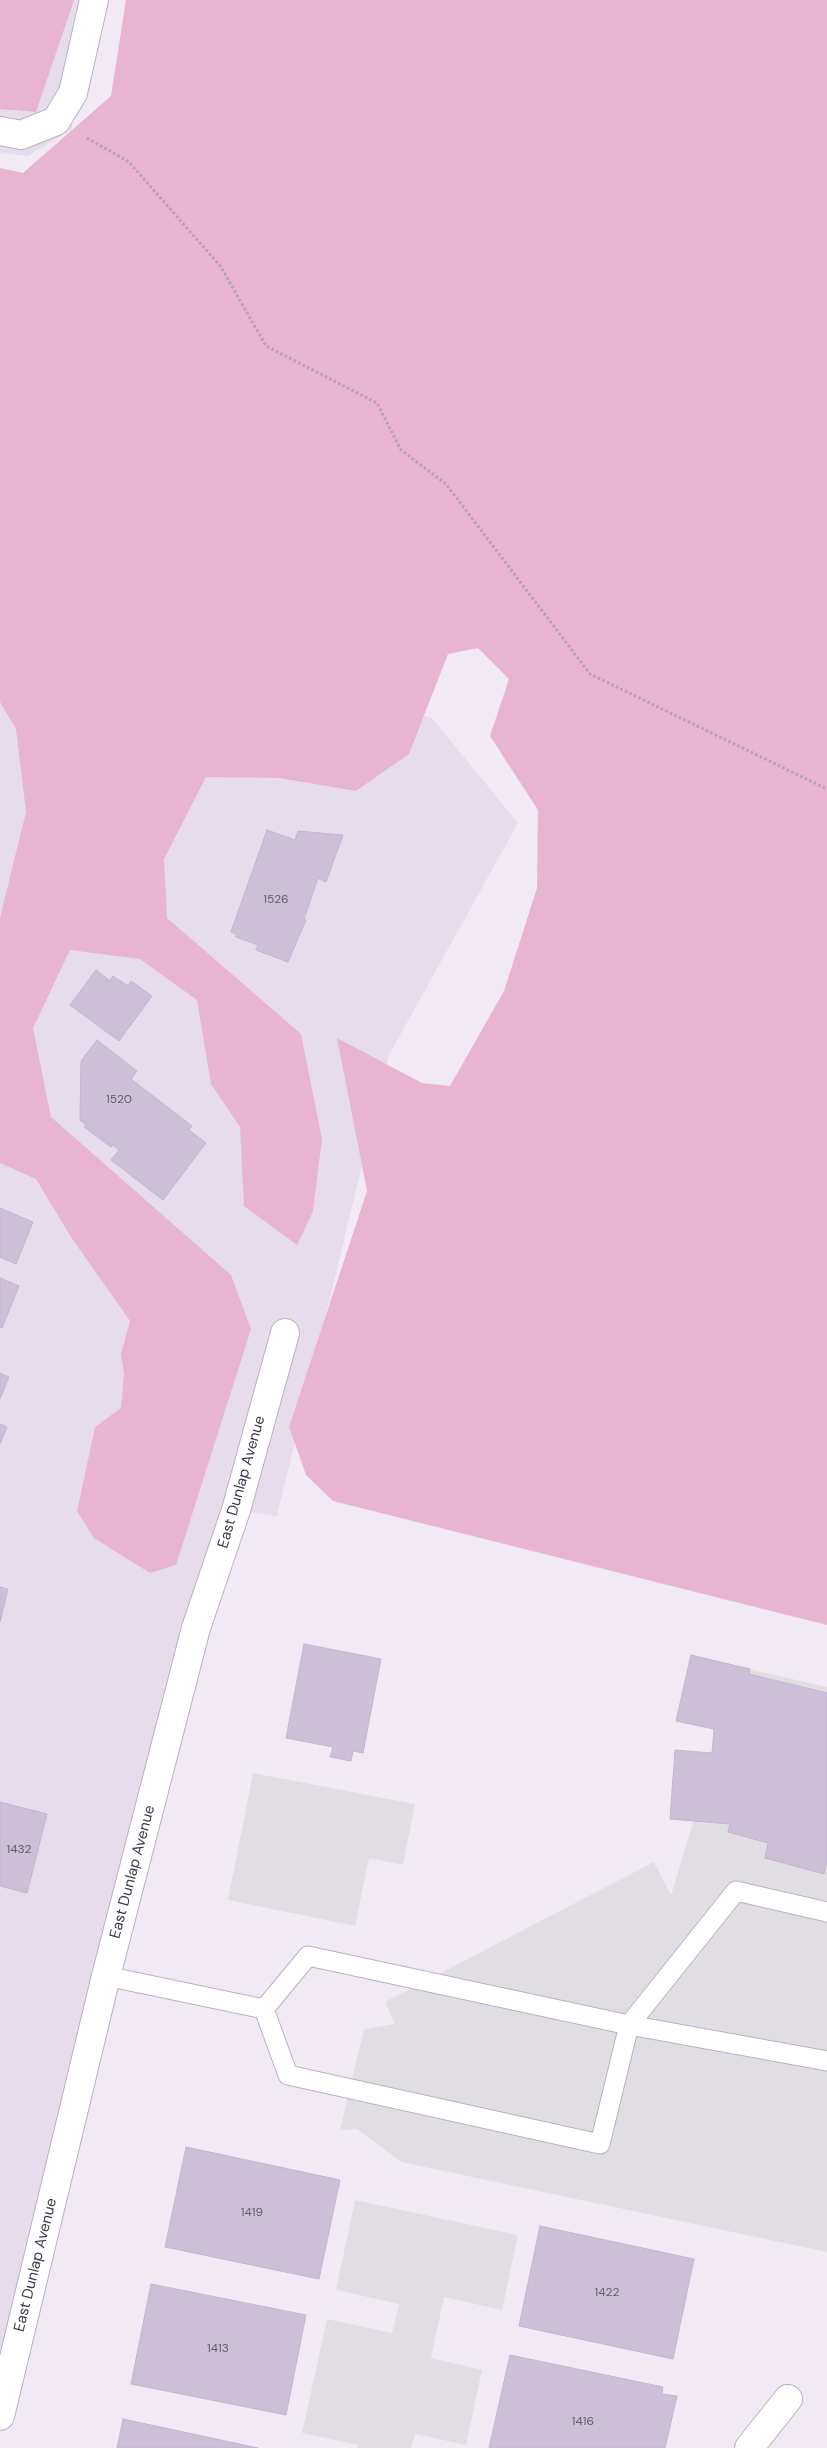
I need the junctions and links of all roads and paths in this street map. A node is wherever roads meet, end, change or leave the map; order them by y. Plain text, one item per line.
1 (94, 0) edge
2 (56, 121) junction
3 (0, 131) edge
4 (827, 789) edge
5 (284, 1333) dead end
6 (827, 1912) edge
7 (106, 1976) junction
8 (264, 2009) junction
9 (629, 2025) junction
10 (827, 2061) edge
11 (788, 2399) dead end
12 (0, 2416) edge
13 (749, 2448) edge

1 - 2 street
2 - 3 street
2 - 4 path
5 - 7 street, East Dunlap Avenue
6 - 9 lane
7 - 8 lane
7 - 12 street, East Dunlap Avenue
8 - 9 lane
8 - 9 lane
9 - 10 lane
11 - 13 street

